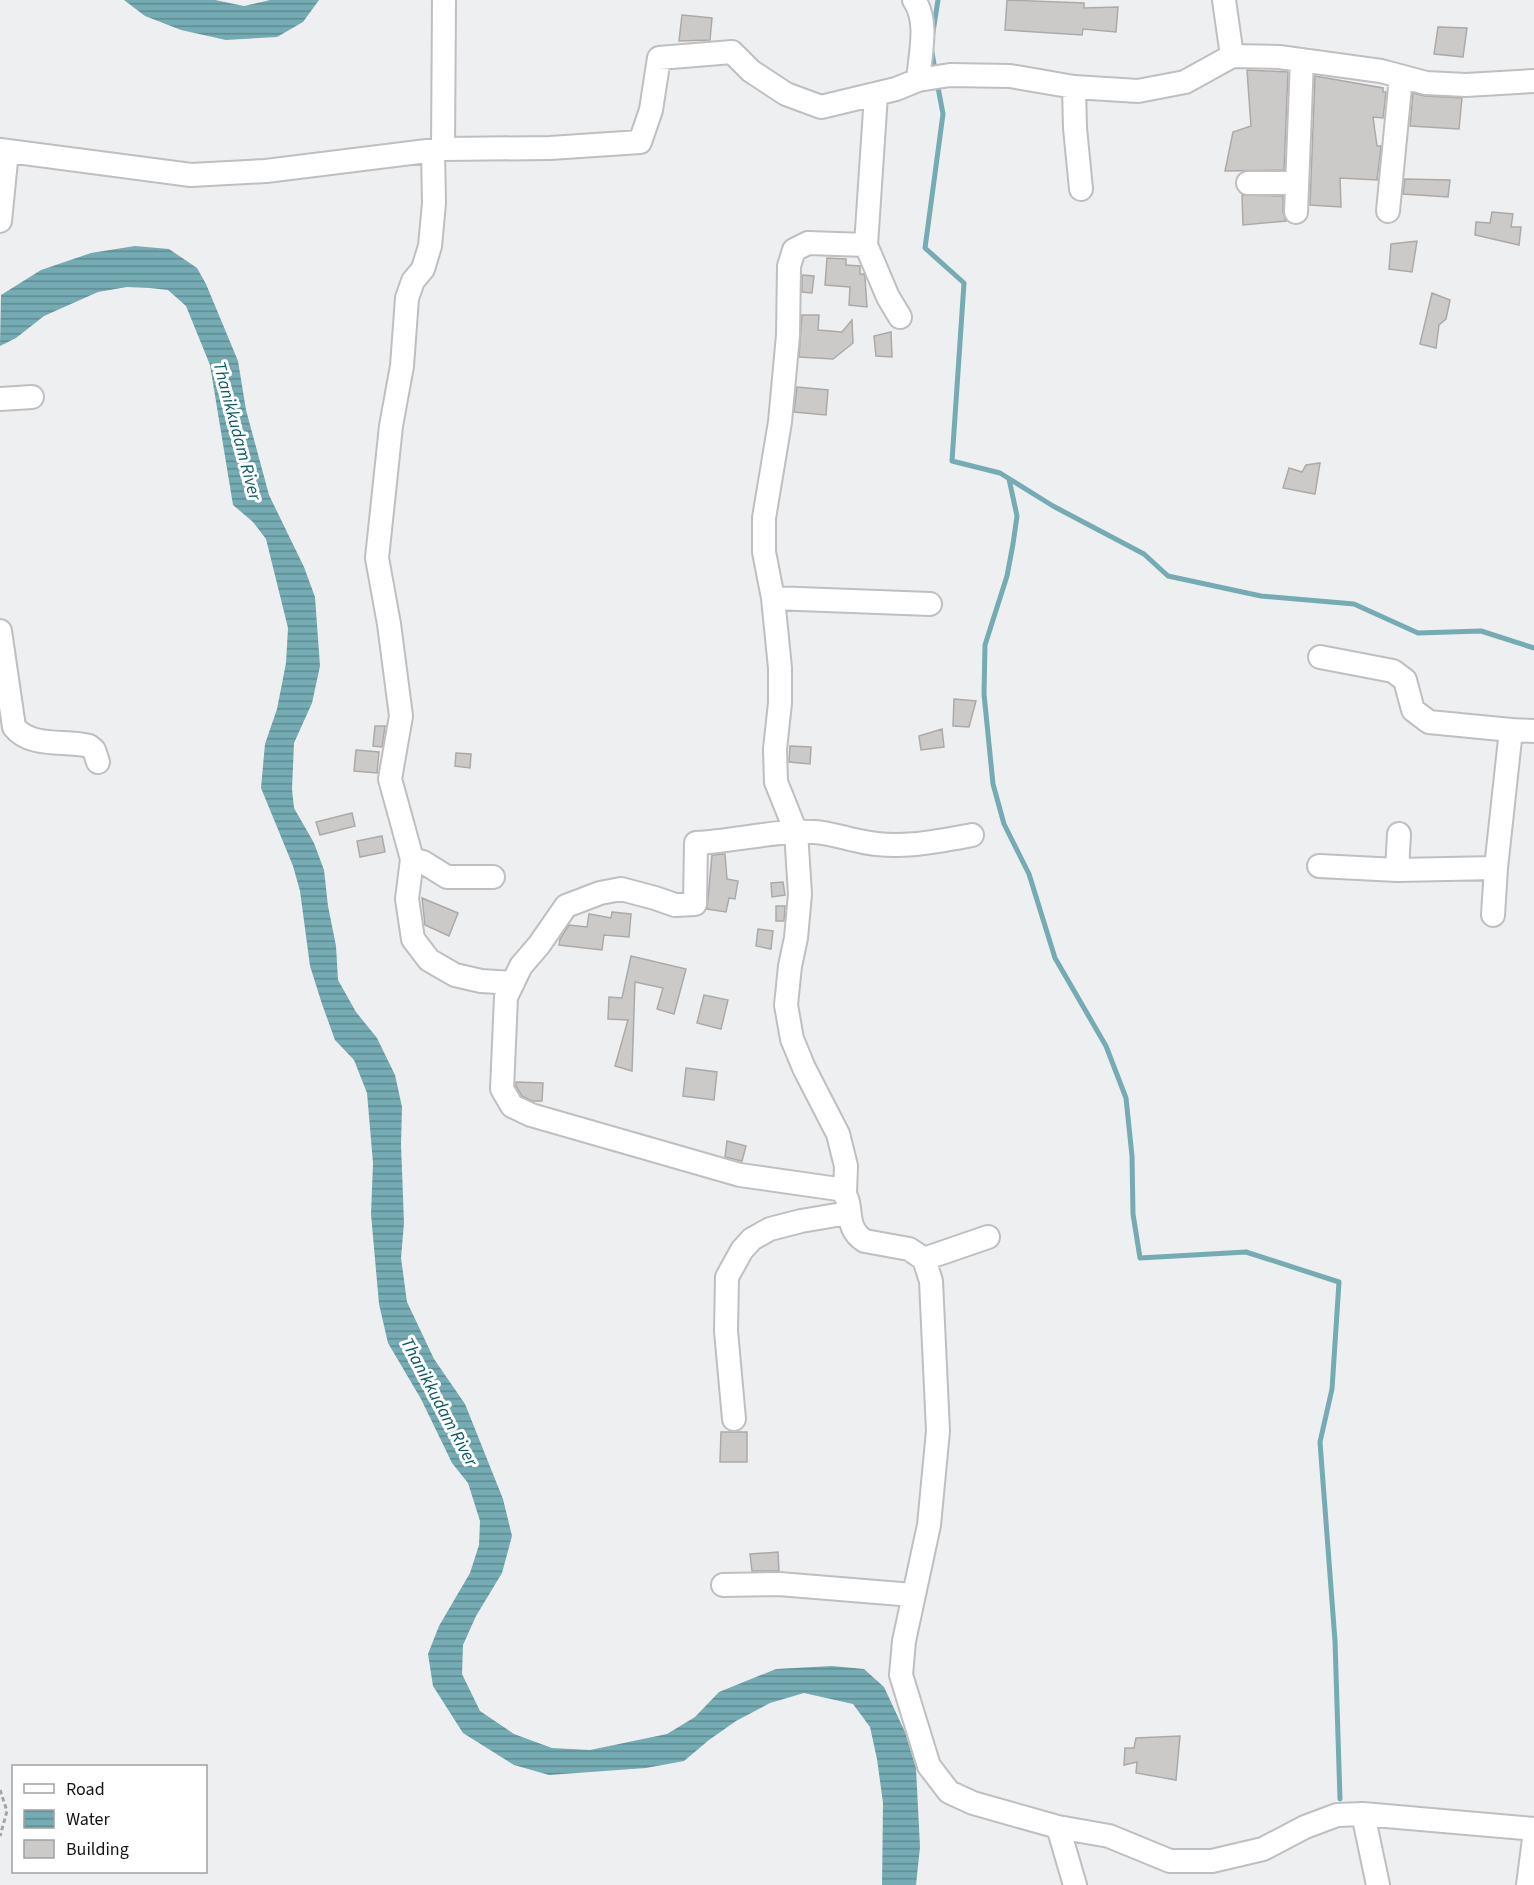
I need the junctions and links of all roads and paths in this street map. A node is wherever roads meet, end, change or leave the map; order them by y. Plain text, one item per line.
1 (444, 0) edge
2 (914, 0) edge
3 (1224, 0) edge
4 (1232, 56) junction
5 (1302, 60) junction
6 (1401, 77) junction
7 (933, 78) junction
8 (1534, 81) edge
9 (1074, 87) junction
10 (876, 95) junction
11 (3, 150) edge
12 (438, 150) junction
13 (1248, 183) dead end
14 (1297, 183) junction
15 (1081, 189) dead end
16 (1388, 211) dead end
17 (1296, 212) dead end
18 (0, 221) edge
19 (866, 245) junction
20 (900, 317) dead end
21 (32, 397) dead end
22 (0, 399) edge
23 (773, 598) junction
24 (930, 604) dead end
25 (0, 632) edge
26 (1320, 657) dead end
27 (1511, 730) junction
28 (1534, 731) edge
29 (98, 762) dead end
30 (796, 832) junction
31 (1399, 834) dead end
32 (972, 835) dead end
33 (412, 859) junction
34 (1319, 866) dead end
35 (1496, 867) junction
36 (1397, 870) junction
37 (493, 878) dead end
38 (1493, 915) dead end
39 (513, 983) junction
40 (847, 1203) junction
41 (988, 1237) dead end
42 (924, 1259) junction
43 (734, 1419) dead end
44 (723, 1585) dead end
45 (913, 1595) junction
46 (0, 1790) edge
47 (1363, 1814) junction
48 (1058, 1827) junction
49 (1534, 1829) edge
50 (0, 1836) edge
51 (1534, 1839) edge
52 (1075, 1885) edge
53 (1378, 1885) edge
54 (1528, 1885) edge

1 - 12 street
2 - 7 street
3 - 4 street
4 - 5 street
4 - 9 street
5 - 6 street
5 - 14 street
6 - 8 street
6 - 16 street
7 - 9 street
7 - 10 street
9 - 15 street
10 - 12 street
10 - 19 street
11 - 12 street
11 - 18 street
12 - 33 street
13 - 14 street
14 - 17 street
19 - 20 street
19 - 23 street
21 - 22 street
23 - 24 street
23 - 30 street
25 - 29 street
26 - 27 street
27 - 28 street
27 - 35 street
30 - 32 street
30 - 39 street
30 - 40 street
31 - 36 street
33 - 37 street
33 - 39 street
34 - 36 street
35 - 36 street
35 - 38 street
39 - 40 street
40 - 42 street
40 - 43 street
41 - 42 street
42 - 45 street
44 - 45 street
45 - 48 street
46 - 50 path
47 - 48 street
47 - 49 street
47 - 53 street
48 - 52 street
51 - 54 street

